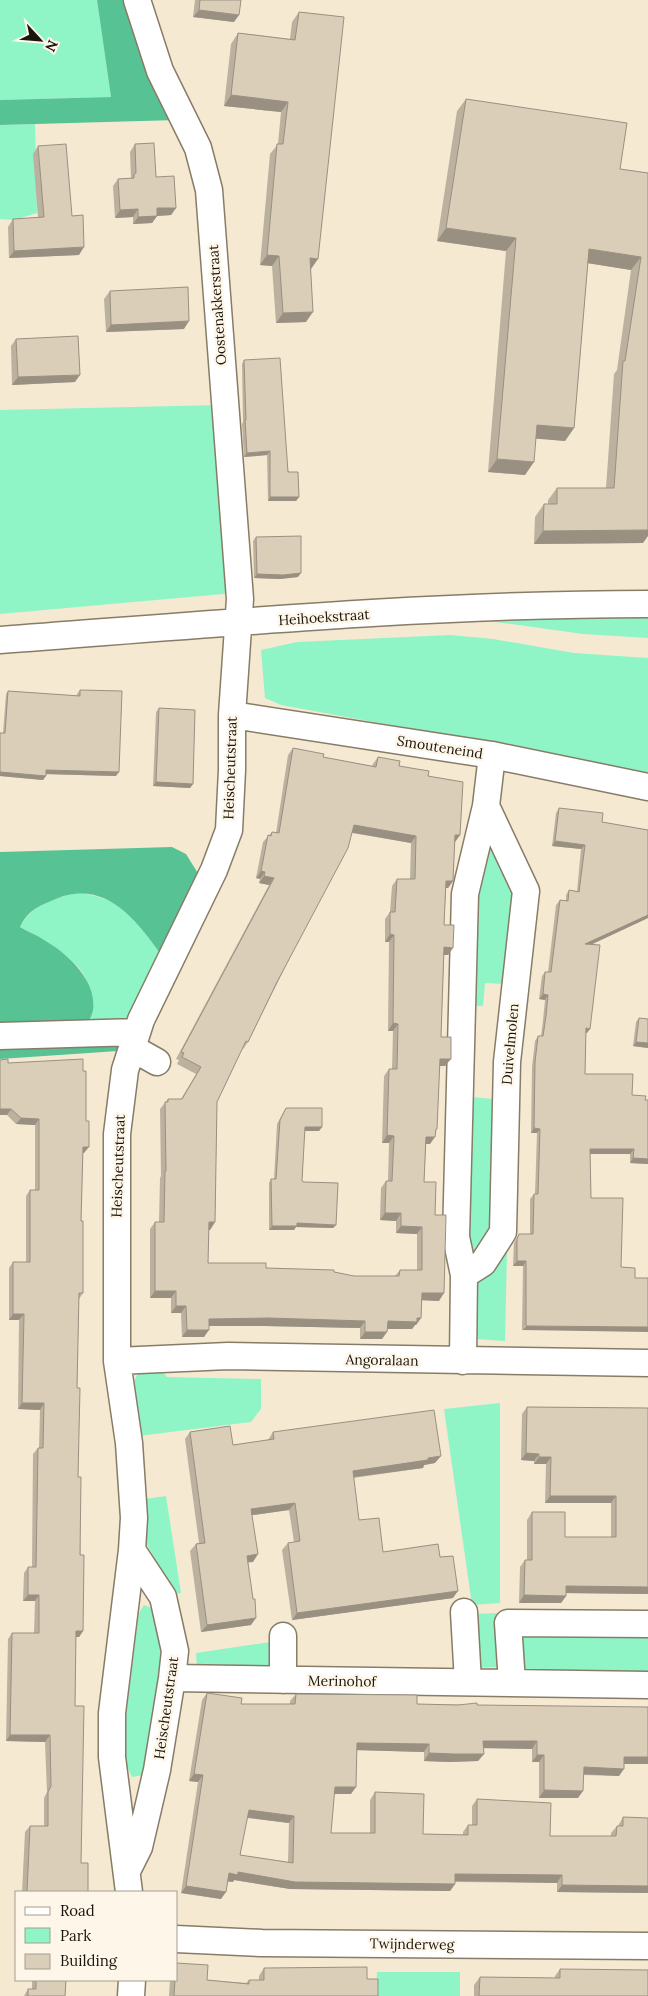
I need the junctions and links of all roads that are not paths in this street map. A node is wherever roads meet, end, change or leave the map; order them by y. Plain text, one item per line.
1 (137, 0) edge
2 (648, 604) edge
3 (238, 623) junction
4 (0, 640) edge
5 (232, 715) junction
6 (492, 755) junction
7 (648, 786) edge
8 (486, 806) junction
9 (0, 1036) edge
10 (134, 1040) junction
11 (157, 1062) dead end
12 (464, 1275) junction
13 (117, 1361) junction
14 (463, 1361) junction
15 (648, 1363) edge
16 (132, 1550) junction
17 (464, 1612) dead end
18 (648, 1624) edge
19 (283, 1636) dead end
20 (172, 1678) junction
21 (283, 1680) junction
22 (468, 1682) junction
23 (512, 1683) junction
24 (648, 1685) edge
25 (128, 1882) edge
26 (178, 1939) edge
27 (648, 1946) edge
28 (132, 1981) edge
29 (131, 1996) edge

1 - 3 street, Oostenakkerstraat
2 - 3 street, Heihoekstraat
3 - 4 street, Heihoekstraat
3 - 5 street, Heischeutstraat
5 - 6 street, Smouteneind
5 - 10 street, Heischeutstraat
6 - 7 street, Smouteneind
6 - 8 street
8 - 12 street
8 - 12 street, Duivelmolen
9 - 10 street
10 - 11 street
10 - 13 street, Heischeutstraat
12 - 14 street
13 - 14 street, Angoralaan
13 - 16 street, Heischeutstraat
14 - 15 street, Angoralaan
16 - 20 street, Heischeutstraat
16 - 25 street, Heischeutstraat
17 - 22 street
18 - 23 street
19 - 21 street
20 - 21 street, Merinohof
20 - 25 street, Heischeutstraat
21 - 22 street, Merinohof
22 - 23 street, Merinohof
23 - 24 street, Merinohof
26 - 27 street, Twijnderweg
28 - 29 street

